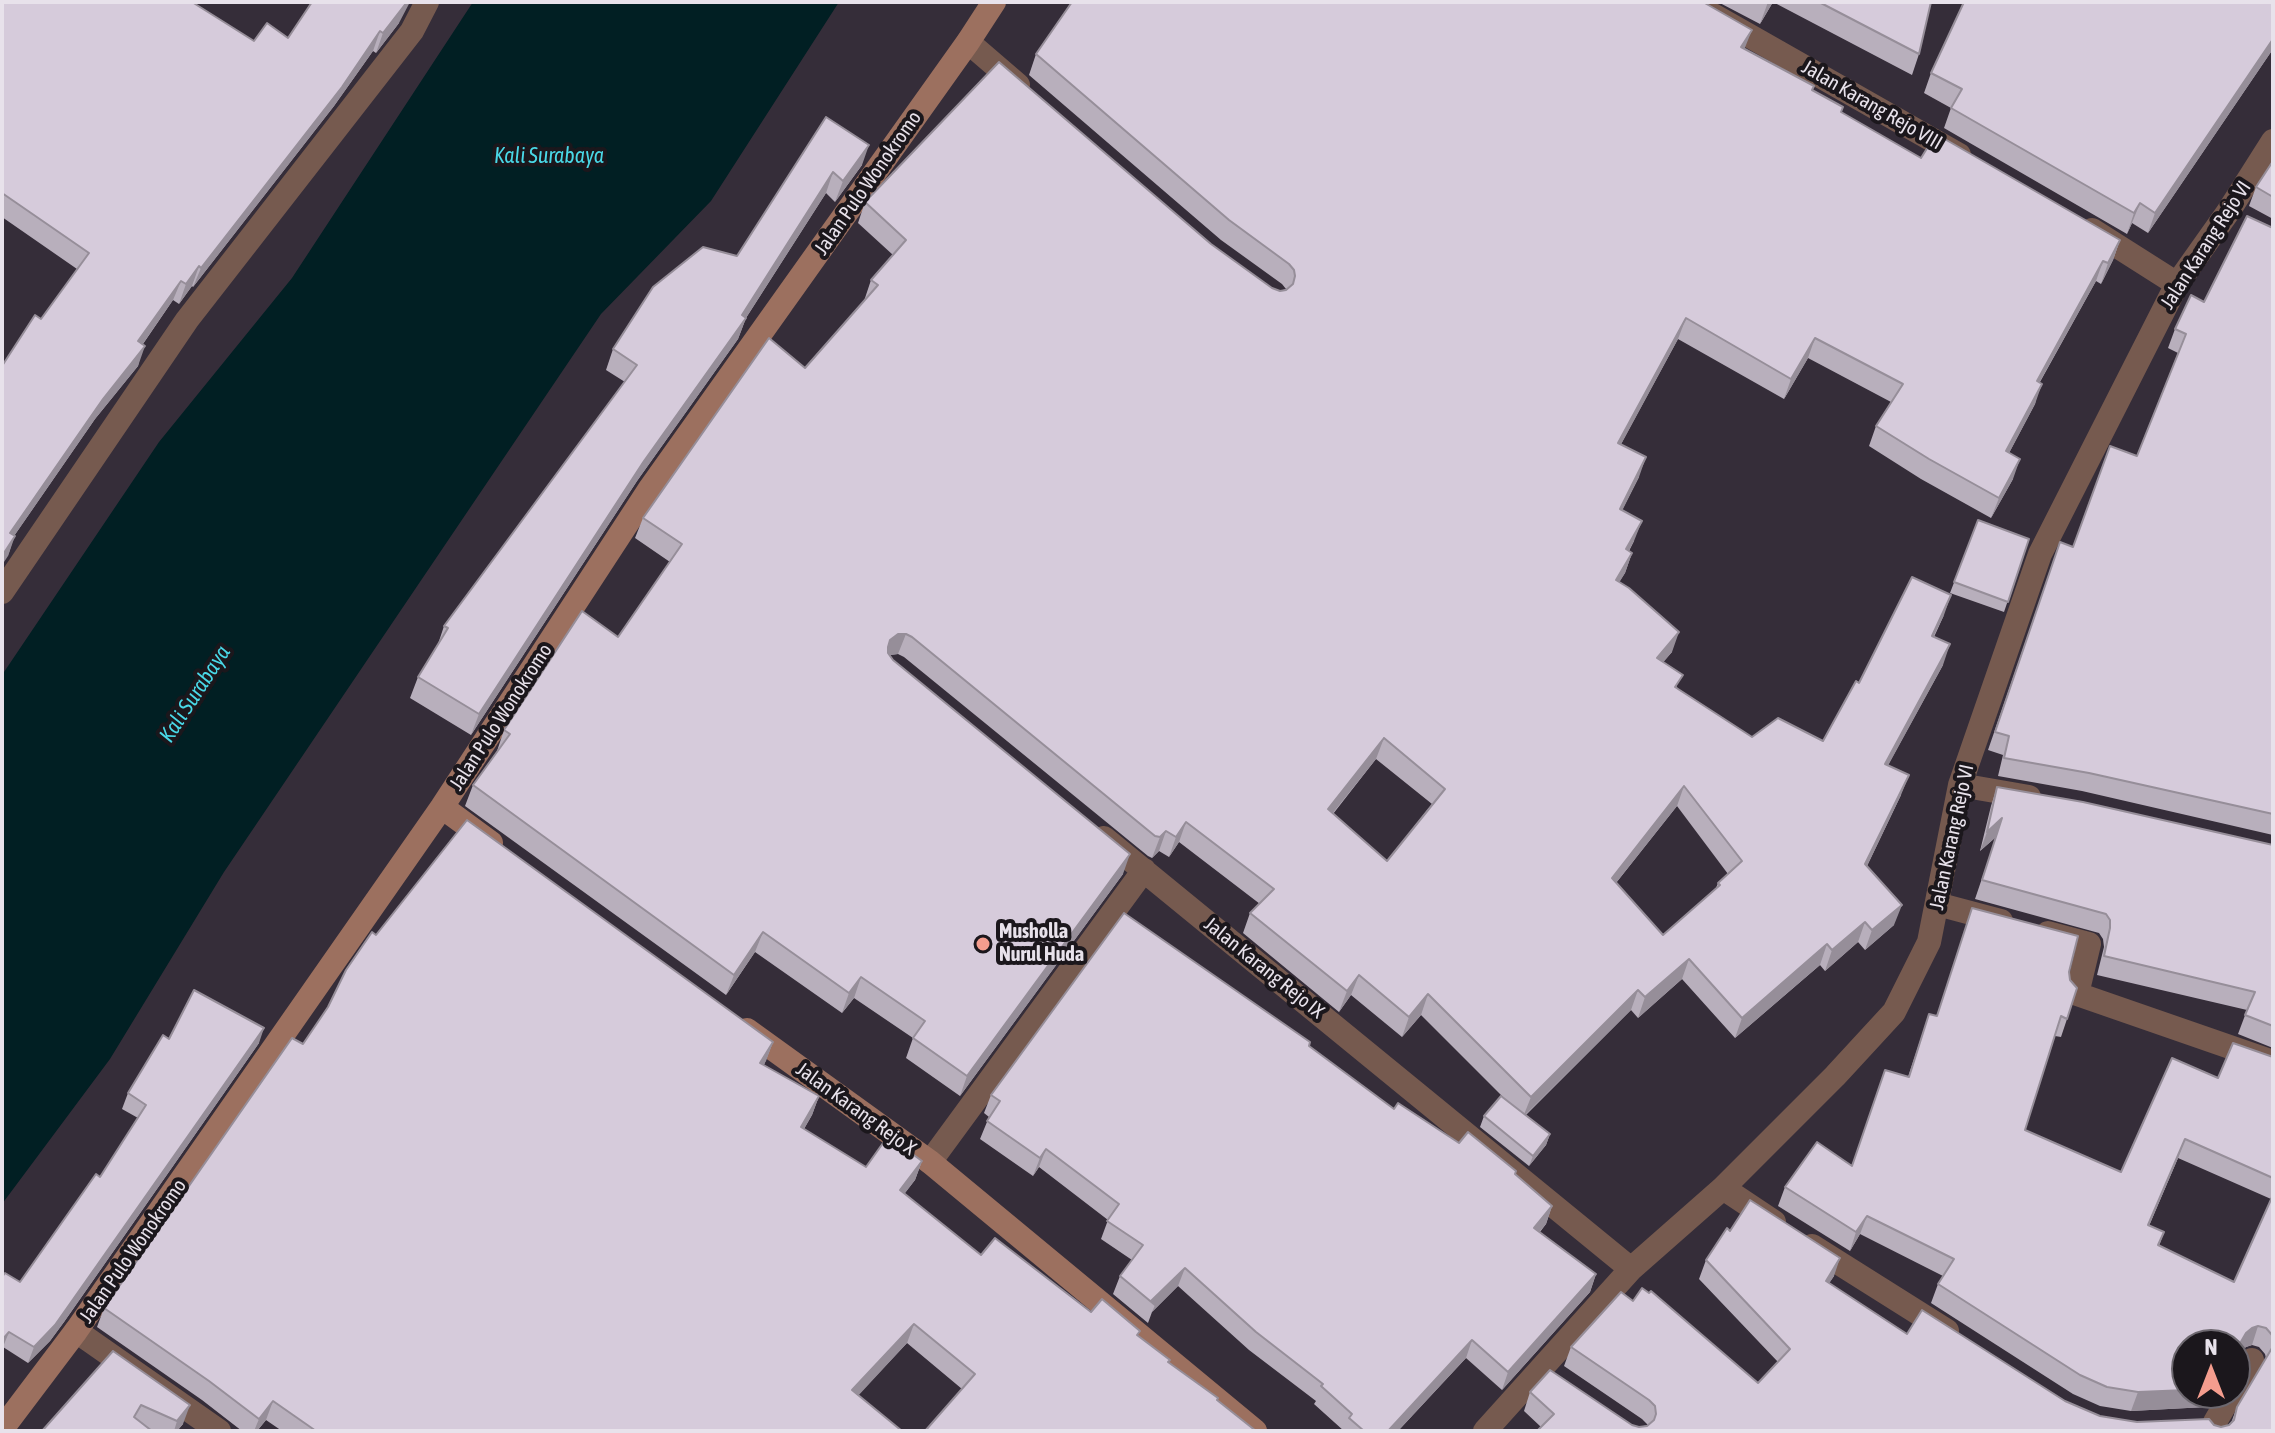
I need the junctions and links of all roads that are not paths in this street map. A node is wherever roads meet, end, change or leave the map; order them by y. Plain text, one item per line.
1 (427, 2) edge
2 (994, 2) edge
3 (1690, 2) edge
4 (968, 42) junction
5 (1034, 99) edge
6 (2273, 141) edge
7 (1979, 166) edge
8 (2228, 212) junction
9 (2075, 221) edge
10 (2251, 223) edge
11 (2177, 284) junction
12 (2, 592) edge
13 (1960, 785) junction
14 (2049, 801) edge
15 (442, 807) junction
16 (1082, 820) edge
17 (506, 854) edge
18 (1144, 870) junction
19 (1937, 904) junction
20 (724, 1013) edge
21 (2273, 1062) edge
22 (930, 1162) junction
23 (1723, 1188) junction
24 (1631, 1269) junction
25 (76, 1331) junction
26 (1962, 1341) edge
27 (1540, 1368) junction
28 (1564, 1384) edge
29 (2187, 1423) edge
30 (2215, 1426) edge
31 (2, 1429) edge
32 (219, 1431) edge
33 (1255, 1431) edge
34 (1485, 1431) edge

1 - 12 street
2 - 4 main road, Jalan Pulo Wonokromo
3 - 7 street, Jalan Karang Rejo VIII
4 - 5 street
4 - 15 main road, Jalan Pulo Wonokromo
6 - 8 street, Jalan Karang Rejo VI
8 - 10 street
8 - 11 street, Jalan Karang Rejo VI
9 - 11 street
11 - 13 street, Jalan Karang Rejo VI
13 - 14 street
13 - 19 street, Jalan Karang Rejo VI
15 - 17 main road
15 - 25 main road, Jalan Pulo Wonokromo
16 - 18 street, Jalan Karang Rejo IX
18 - 22 street
18 - 24 street, Jalan Karang Rejo IX
19 - 21 street
19 - 23 street, Jalan Karang Rejo VI
20 - 22 main road, Jalan Karang Rejo X
22 - 33 main road, Jalan Karang Rejo X
23 - 24 street, Jalan Karang Rejo VI
23 - 26 street
24 - 27 street, Jalan Karang Rejo VI
25 - 31 main road, Jalan Pulo Wonokromo
25 - 32 street
27 - 28 street
27 - 34 street, Jalan Karang Rejo VI
29 - 30 street

